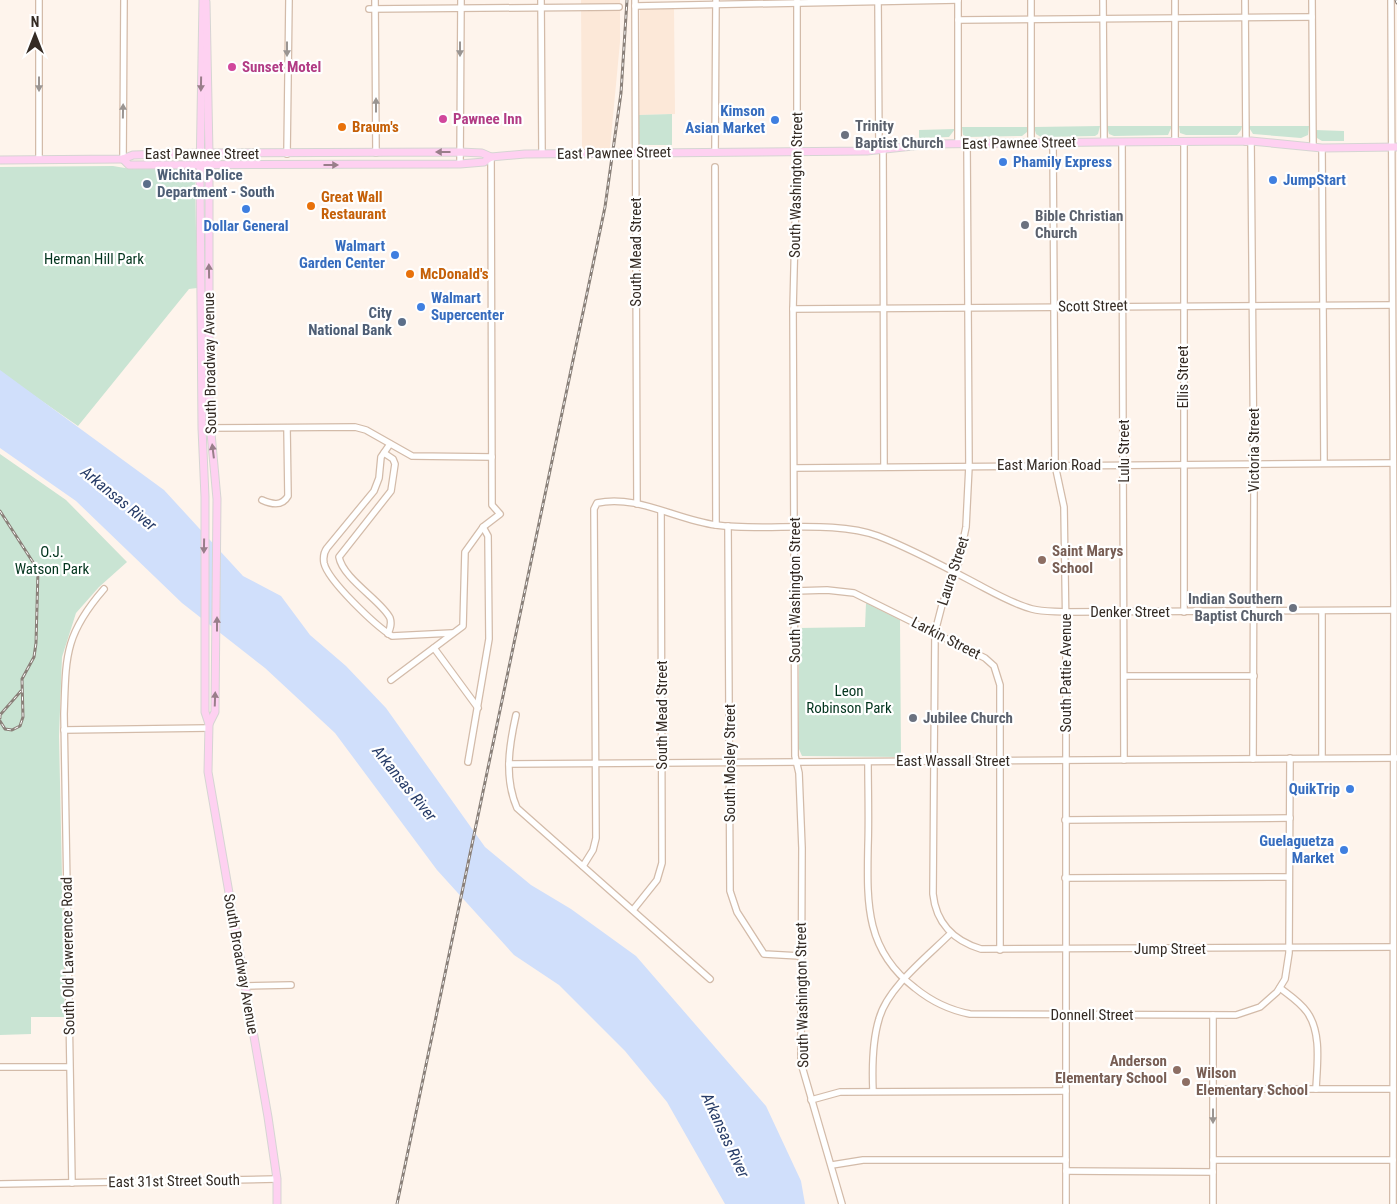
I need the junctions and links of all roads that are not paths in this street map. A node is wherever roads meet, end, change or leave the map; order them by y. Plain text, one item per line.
1 (39, 0) edge
2 (124, 0) edge
3 (204, 0) edge
4 (289, 0) edge
5 (375, 0) edge
6 (460, 0) edge
7 (958, 0) edge
8 (1031, 0) edge
9 (1104, 0) edge
10 (1175, 0) edge
11 (1245, 0) edge
12 (1312, 0) edge
13 (1391, 0) edge
14 (797, 1) edge
15 (878, 1) edge
16 (716, 2) edge
17 (542, 3) edge
18 (635, 3) edge
19 (619, 7) dead end
20 (460, 8) junction
21 (372, 9) junction
22 (1312, 17) junction
23 (1176, 18) junction
24 (1245, 18) junction
25 (1104, 19) junction
26 (958, 20) junction
27 (1031, 20) junction
28 (1249, 141) junction
29 (1104, 142) junction
30 (1122, 142) junction
31 (1175, 142) junction
32 (1184, 142) junction
33 (1031, 143) junction
34 (1053, 143) junction
35 (958, 144) junction
36 (967, 144) junction
37 (1313, 147) junction
38 (1395, 147) edge
39 (1322, 148) junction
40 (881, 150) junction
41 (460, 152) junction
42 (636, 152) junction
43 (715, 152) junction
44 (797, 152) junction
45 (200, 153) junction
46 (209, 153) junction
47 (376, 153) junction
48 (287, 154) junction
49 (542, 154) junction
50 (491, 157) junction
51 (0, 160) edge
52 (39, 160) junction
53 (123, 160) junction
54 (460, 164) junction
55 (200, 165) junction
56 (209, 165) junction
57 (715, 167) dead end
58 (1395, 267) edge
59 (1183, 305) junction
60 (1252, 305) junction
61 (1323, 305) junction
62 (1392, 305) junction
63 (1123, 306) junction
64 (1053, 307) junction
65 (883, 308) junction
66 (969, 308) junction
67 (793, 309) junction
68 (1395, 362) edge
69 (202, 428) junction
70 (287, 428) junction
71 (210, 429) junction
72 (1395, 429) edge
73 (390, 444) junction
74 (384, 452) junction
75 (492, 457) junction
76 (1324, 463) junction
77 (1393, 463) junction
78 (1183, 464) junction
79 (1254, 464) junction
80 (1055, 465) junction
81 (1124, 465) junction
82 (969, 466) junction
83 (884, 467) junction
84 (794, 468) junction
85 (1395, 498) edge
86 (262, 500) dead end
87 (637, 504) junction
88 (661, 512) junction
89 (716, 525) junction
90 (728, 526) junction
91 (483, 527) junction
92 (795, 529) junction
93 (1395, 570) edge
94 (955, 572) junction
95 (104, 589) dead end
96 (795, 591) junction
97 (1393, 610) junction
98 (1254, 611) junction
99 (1322, 611) junction
100 (1066, 612) junction
101 (1124, 612) junction
102 (1184, 612) junction
103 (454, 632) junction
104 (935, 632) junction
105 (388, 634) junction
106 (434, 648) junction
107 (1124, 676) junction
108 (1254, 676) junction
109 (391, 680) dead end
110 (478, 708) junction
111 (516, 715) dead end
112 (209, 726) junction
113 (64, 730) junction
114 (1290, 758) junction
115 (1322, 758) junction
116 (1394, 758) edge
117 (1253, 759) junction
118 (1065, 760) junction
119 (1124, 760) junction
120 (934, 761) junction
121 (1000, 761) junction
122 (468, 762) dead end
123 (730, 762) junction
124 (797, 762) junction
125 (868, 762) junction
126 (595, 763) junction
127 (662, 763) junction
128 (509, 764) junction
129 (1290, 818) junction
130 (1065, 820) junction
131 (1395, 863) edge
132 (584, 866) junction
133 (1289, 877) junction
134 (1065, 878) junction
135 (633, 910) junction
136 (950, 934) junction
137 (1393, 947) junction
138 (1289, 949) junction
139 (1000, 950) junction
140 (1066, 950) junction
141 (800, 956) junction
142 (710, 979) dead end
143 (904, 980) junction
144 (291, 985) dead end
145 (245, 986) junction
146 (1280, 988) junction
147 (1066, 1015) junction
148 (1213, 1015) junction
149 (1395, 1048) edge
150 (69, 1067) junction
151 (0, 1068) edge
152 (1213, 1089) junction
153 (1316, 1089) junction
154 (1393, 1089) junction
155 (873, 1091) junction
156 (1066, 1091) junction
157 (811, 1100) junction
158 (1066, 1160) junction
159 (1213, 1160) junction
160 (1393, 1160) junction
161 (832, 1166) junction
162 (1066, 1171) junction
163 (1213, 1172) junction
164 (277, 1179) junction
165 (72, 1183) junction
166 (0, 1184) edge
167 (277, 1204) edge
168 (842, 1204) edge
169 (1066, 1204) edge
170 (1213, 1204) edge
171 (1392, 1204) edge

1 -> 52 street
53 -> 2 street
3 -> 45 main road, South Broadway Avenue
3 - 46 main road, South Broadway Avenue
4 -> 48 street
5 - 21 street
6 - 20 street
7 - 15 street
7 - 26 street
8 - 27 street
9 - 25 street
10 - 23 street
11 - 24 street, Victoria Street
12 - 22 street
13 - 38 street
14 - 15 street
14 - 16 street
14 - 44 street, South Washington Street
15 - 40 street
16 - 18 street
16 - 43 street
17 - 19 street
17 - 20 street
17 - 49 street
18 - 42 street, South Mead Street
20 - 21 street
20 -> 41 street
47 -> 21 street
22 - 24 street
22 - 37 street
23 - 24 street
23 - 25 street
23 - 31 street
24 - 28 street, Victoria Street
25 - 27 street
25 - 29 street
26 - 27 street
26 - 35 street
27 - 33 street
28 - 32 main road, East Pawnee Street
28 - 37 main road, East Pawnee Street
28 - 60 street, Victoria Street
29 - 30 main road, East Pawnee Street
29 - 34 main road, East Pawnee Street
30 - 31 main road, East Pawnee Street
30 - 63 street, Lulu Street
31 - 32 main road, East Pawnee Street
32 - 59 street, Ellis Street
33 - 34 main road, East Pawnee Street
33 - 36 main road, East Pawnee Street
34 - 64 street, South Pattie Avenue
35 - 36 main road, East Pawnee Street
35 - 40 main road, East Pawnee Street
36 - 66 street, Laura Street
37 - 39 main road, East Pawnee Street
38 - 39 main road, East Pawnee Street
38 - 58 street
39 - 61 street
40 - 44 main road, East Pawnee Street
40 - 65 street
41 -> 47 main road, East Pawnee Street
41 - 50 main road, East Pawnee Street
41 - 54 street
42 - 43 main road, East Pawnee Street
42 - 49 main road, East Pawnee Street
42 - 87 street, South Mead Street
43 - 44 main road, East Pawnee Street
44 - 67 street, South Washington Street
45 - 46 main road, East Pawnee Street
45 - 53 main road, East Pawnee Street
45 - 55 main road, South Broadway Avenue
46 - 48 main road, East Pawnee Street
46 - 56 main road, South Broadway Avenue
47 - 48 main road, East Pawnee Street
49 - 50 main road, East Pawnee Street
50 - 54 main road, East Pawnee Street
50 - 75 street
51 - 52 main road, East Pawnee Street
52 - 53 main road, East Pawnee Street
53 - 55 main road, East Pawnee Street
56 -> 54 main road, East Pawnee Street
55 - 56 main road, East Pawnee Street
55 - 69 main road, South Broadway Avenue
71 -> 56 main road, South Broadway Avenue
57 - 89 street
58 - 62 street
59 - 60 street, Scott Street
59 - 63 street, Scott Street
59 - 78 street, Ellis Street
60 - 61 street, Scott Street
60 - 79 street, Victoria Street
61 - 62 street, Scott Street
61 - 76 street
62 - 68 street
63 - 64 street, Scott Street
63 - 81 street, Lulu Street
64 - 66 street, Scott Street
64 - 80 street, South Pattie Avenue
65 - 66 street, Scott Street
65 - 67 street, Scott Street
65 - 83 street
66 - 82 street, Laura Street
67 - 84 street, South Washington Street
68 - 72 street
69 - 71 street
69 -> 112 main road, South Broadway Avenue
70 - 71 street
70 - 73 street
70 - 86 street
112 -> 71 main road, South Broadway Avenue
72 - 77 street
73 - 74 street
73 - 75 street
74 - 105 street
74 - 105 street
75 - 91 street
76 - 77 street, East Marion Road
76 - 79 street, East Marion Road
77 - 85 street
78 - 79 street, East Marion Road
78 - 81 street, East Marion Road
78 - 102 street, Ellis Street
79 - 98 street, Victoria Street
80 - 81 street, East Marion Road
80 - 82 street, East Marion Road
80 - 100 street, South Pattie Avenue
81 - 101 street, Lulu Street
82 - 83 street, East Marion Road
82 - 94 street, Laura Street
83 - 84 street, East Marion Road
84 - 92 street, South Washington Street
85 - 93 street
87 - 88 street
87 - 126 street
88 - 89 street
88 - 127 street, South Mead Street
89 - 90 street
90 - 92 street
90 - 123 street, South Mosley Street
91 - 103 street
91 - 110 street
92 - 94 street, Denker Street
92 - 96 street, South Washington Street
93 - 97 street
94 - 100 street, Denker Street
94 - 104 street, Laura Street
95 - 113 street, South Old Lawerence Road
96 - 104 street, Larkin Street
96 - 124 street, South Washington Street
97 - 99 street, Denker Street
97 - 116 street
98 - 99 street, Denker Street
98 - 102 street, Denker Street
98 - 108 street, Victoria Street
99 - 115 street
100 - 101 street, Denker Street
100 - 118 street, South Pattie Avenue
101 - 102 street, Denker Street
101 - 107 street, Lulu Street
103 - 105 street
103 - 106 street
104 - 120 street, Laura Street
104 - 121 street, Larkin Street
106 - 109 street
106 - 110 street
107 - 108 street
107 - 119 street, Lulu Street
108 - 117 street, Victoria Street
110 - 122 street
111 - 128 street
112 - 113 street
112 - 145 main road, South Broadway Avenue
113 - 150 street, South Old Lawerence Road
114 - 115 street, East Wassall Street
114 - 117 street, East Wassall Street
114 - 129 street
115 - 116 street, East Wassall Street
116 - 131 street
117 - 119 street, East Wassall Street
118 - 119 street, East Wassall Street
118 - 121 street, East Wassall Street
118 - 130 street, South Pattie Avenue
120 - 121 street, East Wassall Street
120 - 125 street, East Wassall Street
120 - 136 street, Laura Street
121 - 139 street, Larkin Street
123 - 124 street, East Wassall Street
123 - 127 street, East Wassall Street
123 - 141 street, South Mosley Street
124 - 125 street, East Wassall Street
124 - 141 street, South Washington Street
125 - 143 street, Donnell Street
126 - 127 street, East Wassall Street
126 - 128 street, East Wassall Street
126 - 132 street
127 - 135 street, South Mead Street
128 - 132 street
129 - 130 street
129 - 133 street
130 - 134 street, South Pattie Avenue
131 - 137 street
132 - 135 street
133 - 134 street
133 - 138 street
134 - 140 street, South Pattie Avenue
135 - 142 street
136 - 139 street, Jump Street
136 - 143 street
137 - 138 street, Jump Street
137 - 149 street
138 - 140 street, Jump Street
138 - 146 street
139 - 140 street, Jump Street
140 - 147 street, South Pattie Avenue
141 - 157 street, South Washington Street
143 - 147 street, Donnell Street
143 - 155 street
144 - 145 street
145 - 164 main road, South Broadway Avenue
146 - 148 street, Donnell Street
146 - 153 street
147 - 148 street, Donnell Street
147 - 156 street, South Pattie Avenue
148 - 152 street
149 - 154 street
150 - 151 street
150 - 165 street, South Old Lawerence Road
152 - 153 street
152 -> 159 street
153 - 154 street
154 - 160 street
155 - 156 street
155 - 157 street
156 - 158 street, South Pattie Avenue
157 - 161 street, South Washington Street
158 - 161 street
158 - 162 street, South Pattie Avenue
159 - 160 street
159 - 163 street
160 - 171 street
161 - 168 street, South Washington Street
162 - 163 street
162 - 169 street, South Pattie Avenue
163 - 170 street
164 - 165 street, East 31st Street South
164 - 167 main road, South Broadway Avenue
165 - 166 street, East 31st Street South

